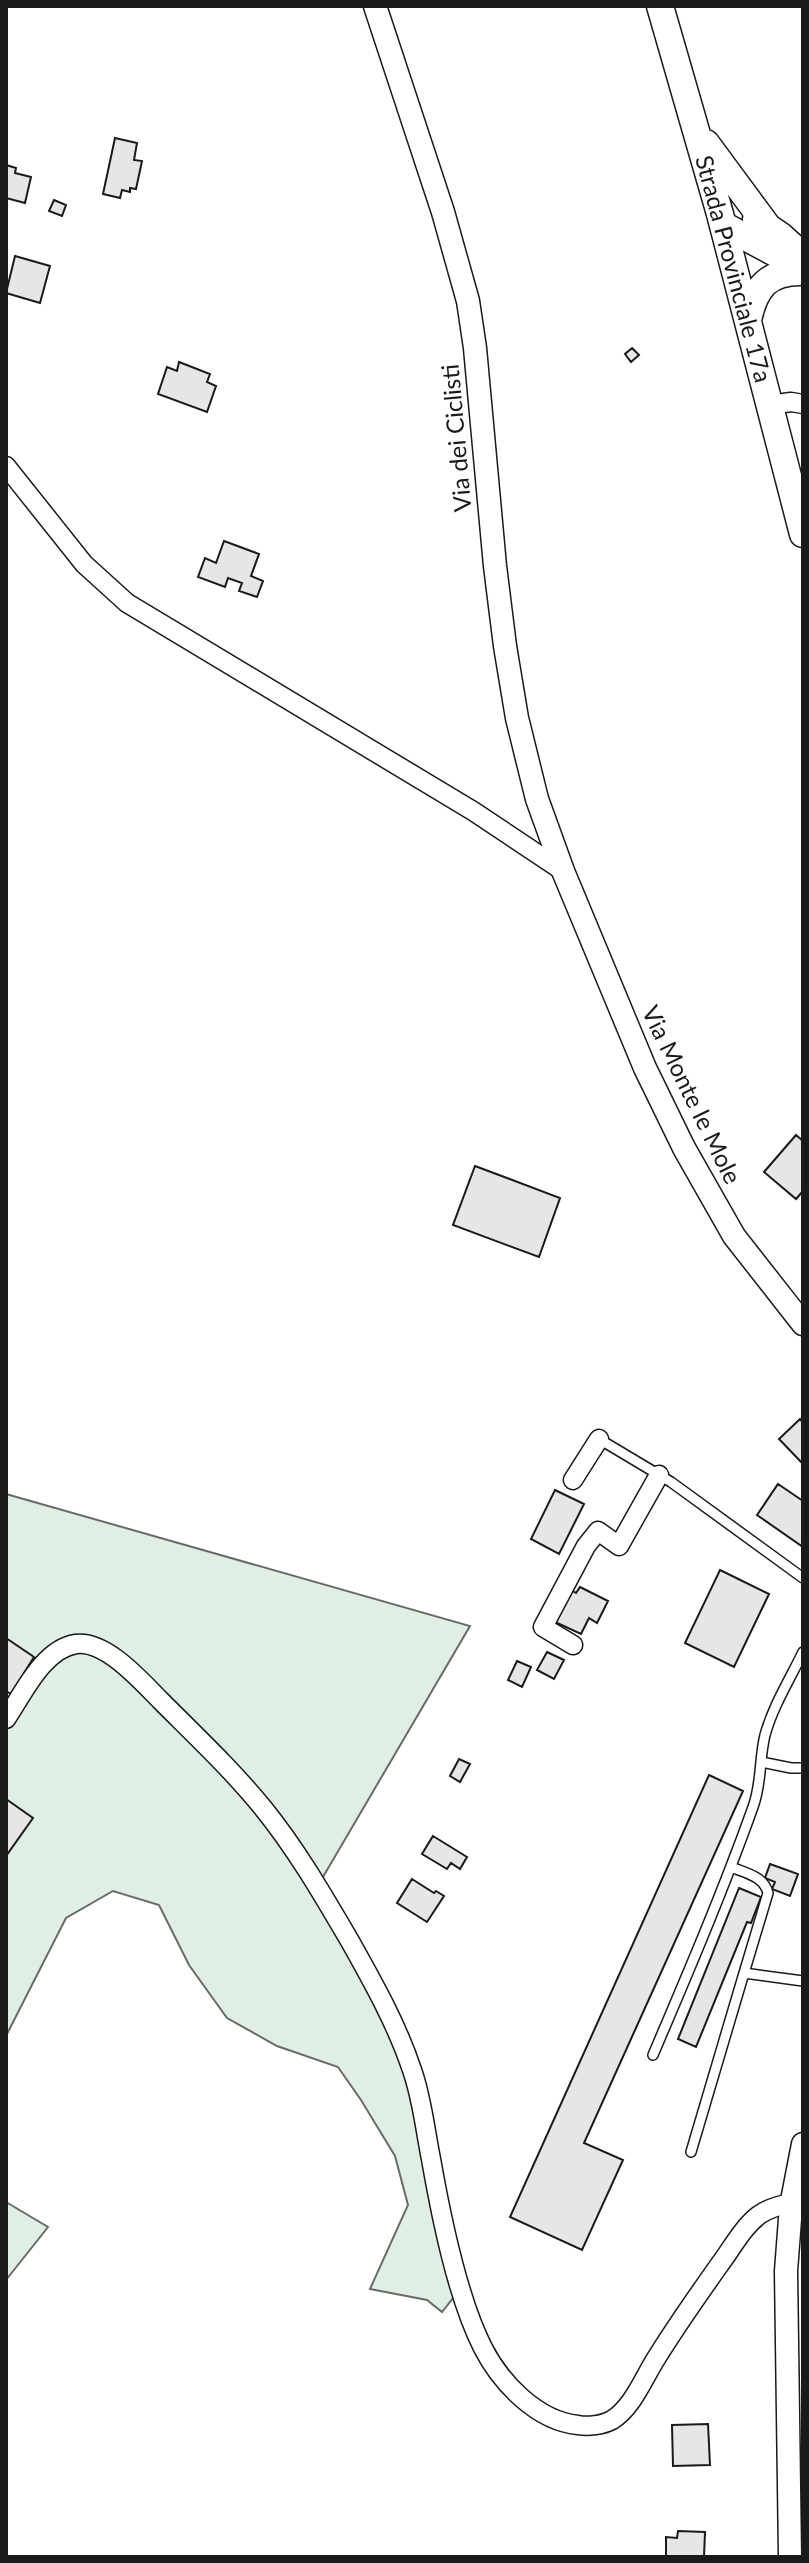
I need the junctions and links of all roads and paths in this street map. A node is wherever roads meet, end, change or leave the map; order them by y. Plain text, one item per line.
1 (375, 6) edge
2 (660, 6) edge
3 (695, 127) junction
4 (722, 223) junction
5 (768, 227) junction
6 (803, 256) edge
7 (803, 270) edge
8 (748, 320) junction
9 (803, 404) edge
10 (770, 405) junction
11 (6, 466) edge
12 (803, 534) edge
13 (563, 871) junction
14 (803, 1324) edge
15 (599, 1439) joint
16 (659, 1475) junction
17 (573, 1480) dead end
18 (803, 1578) edge
19 (573, 1645) dead end
20 (803, 1652) edge
21 (6, 1719) edge
22 (761, 1762) junction
23 (803, 1768) edge
24 (731, 1867) junction
25 (744, 1973) junction
26 (803, 1981) edge
27 (653, 2055) dead end
28 (803, 2144) edge
29 (691, 2152) dead end
30 (792, 2203) junction
31 (790, 2557) edge

1 - 13 street, Via dei Ciclisti
2 - 3 main road, Strada Provinciale 17a
3 - 4 main road, Strada Provinciale 17a
3 - 5 main road
4 - 5 main road
4 - 7 main road
4 - 8 main road, Strada Provinciale 17a
5 - 6 main road
7 - 8 main road
8 - 10 main road, Strada Provinciale 17a
9 - 10 street
10 - 12 main road, Strada Provinciale 17a
11 - 13 street
13 - 14 street, Via Monte le Mole
15 - 16 lane
15 - 17 street
16 - 18 lane
16 - 19 street
20 - 22 lane
21 - 30 street
22 - 23 lane
22 - 24 lane
24 - 25 lane
24 - 27 lane
25 - 26 lane
25 - 29 lane
28 - 30 street
30 - 31 street

